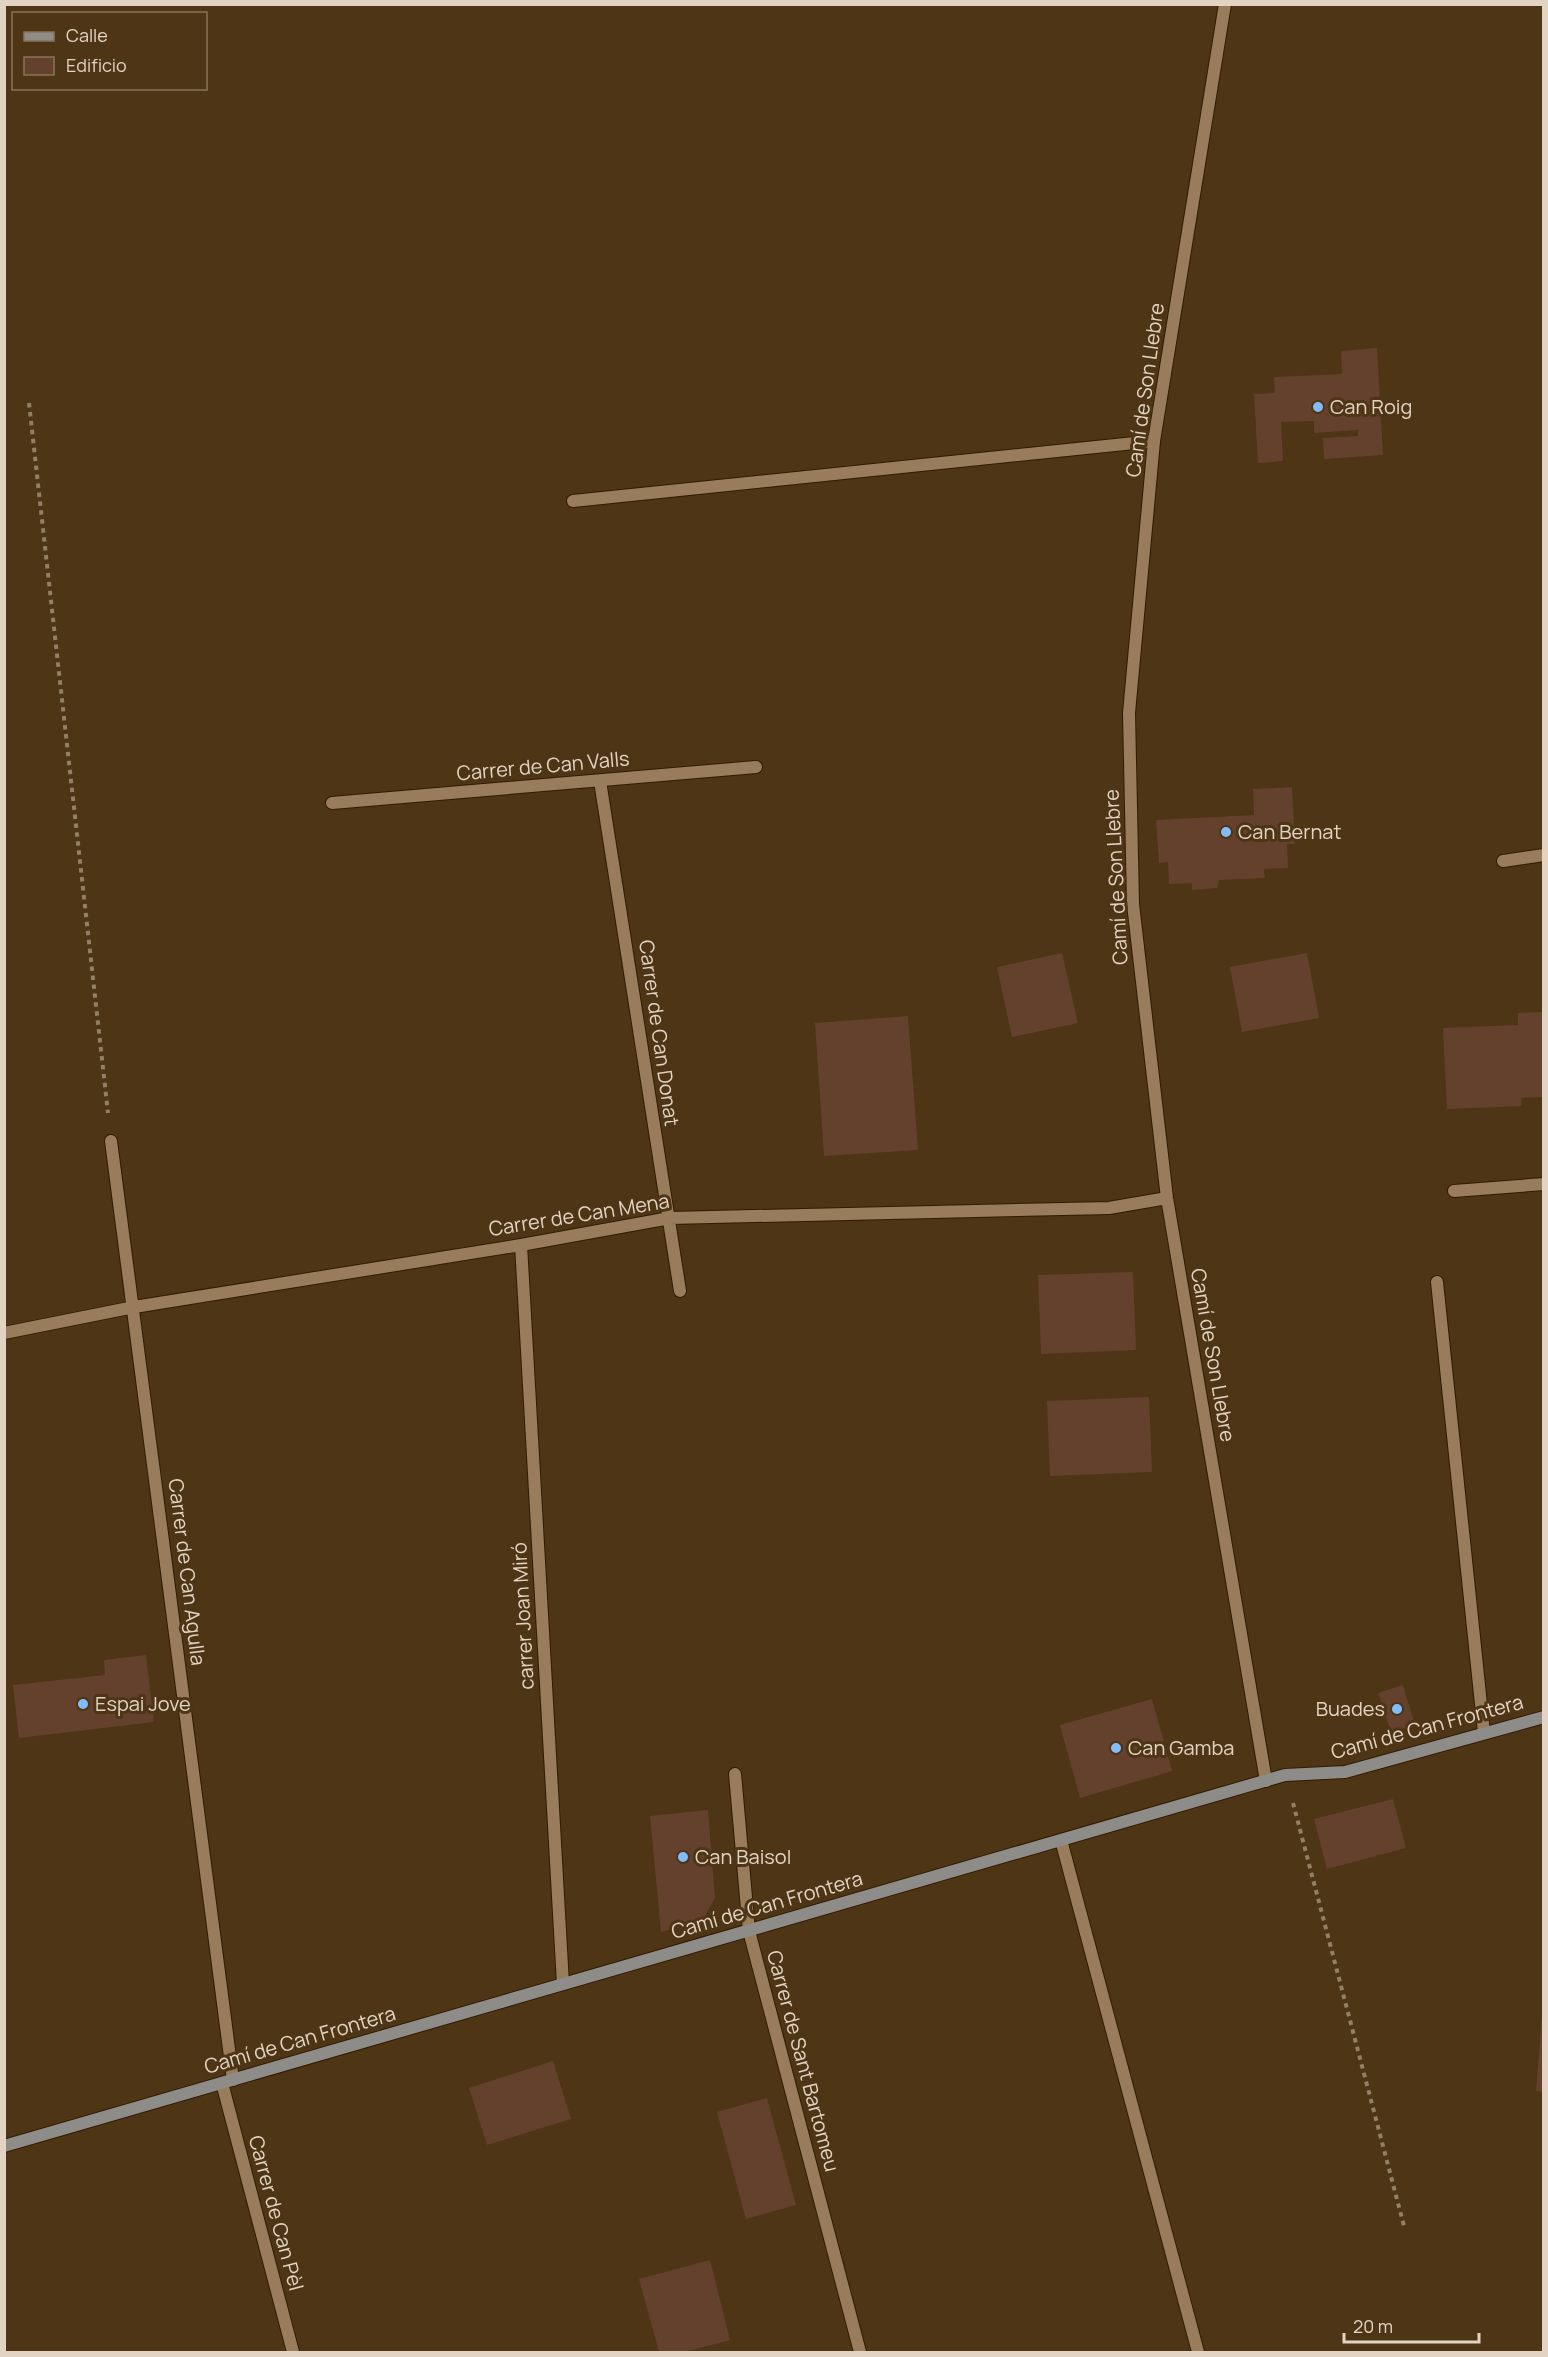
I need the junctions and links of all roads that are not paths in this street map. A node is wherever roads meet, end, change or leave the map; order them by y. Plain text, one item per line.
1 (1225, 4) edge
2 (1154, 441) junction
3 (573, 501) dead end
4 (756, 767) dead end
5 (600, 781) junction
6 (332, 803) dead end
7 (1544, 855) edge
8 (1503, 861) dead end
9 (111, 1141) road end
10 (1544, 1184) edge
11 (1454, 1191) dead end
12 (1167, 1198) junction
13 (670, 1218) junction
14 (521, 1245) junction
15 (1437, 1282) dead end
16 (680, 1291) dead end
17 (134, 1306) junction
18 (4, 1333) edge
19 (1544, 1717) edge
20 (1484, 1733) junction
21 (735, 1774) dead end
22 (1266, 1781) junction
23 (1060, 1840) junction
24 (749, 1931) junction
25 (563, 1984) junction
26 (227, 2082) junction
27 (4, 2146) edge
28 (293, 2352) edge
29 (860, 2352) edge
30 (1198, 2352) edge

1 - 2 street, Camí de Son Llebre
2 - 3 street
2 - 12 street, Camí de Son Llebre
4 - 5 street, Carrer de Can Valls
5 - 6 street, Carrer de Can Valls
5 - 13 street, Carrer de Can Donat
7 - 8 street
9 - 17 street, Carrer de Can Agulla
10 - 11 street
12 - 13 street, Carrer de Can Mena
12 - 22 street, Camí de Son Llebre
13 - 14 street, Carrer de Can Mena
13 - 16 street, Carrer de Can Donat
14 - 17 street, Carrer de Can Mena
14 - 25 street, carrer Joan Miró
15 - 20 street
17 - 18 street, Carrer de Can Mena
17 - 26 street, Carrer de Can Agulla
19 - 20 street, Camí de Can Frontera
20 - 22 street, Camí de Can Frontera
21 - 24 street, Carrer de Sant Bartomeu
22 - 23 street, Camí de Can Frontera
23 - 24 street, Camí de Can Frontera
23 - 30 street
24 - 25 street, Camí de Can Frontera
24 - 29 street, Carrer de Sant Bartomeu
25 - 26 street, Camí de Can Frontera
26 - 27 street, Camí de Can Frontera
26 - 28 street, Carrer de Can Pèl

